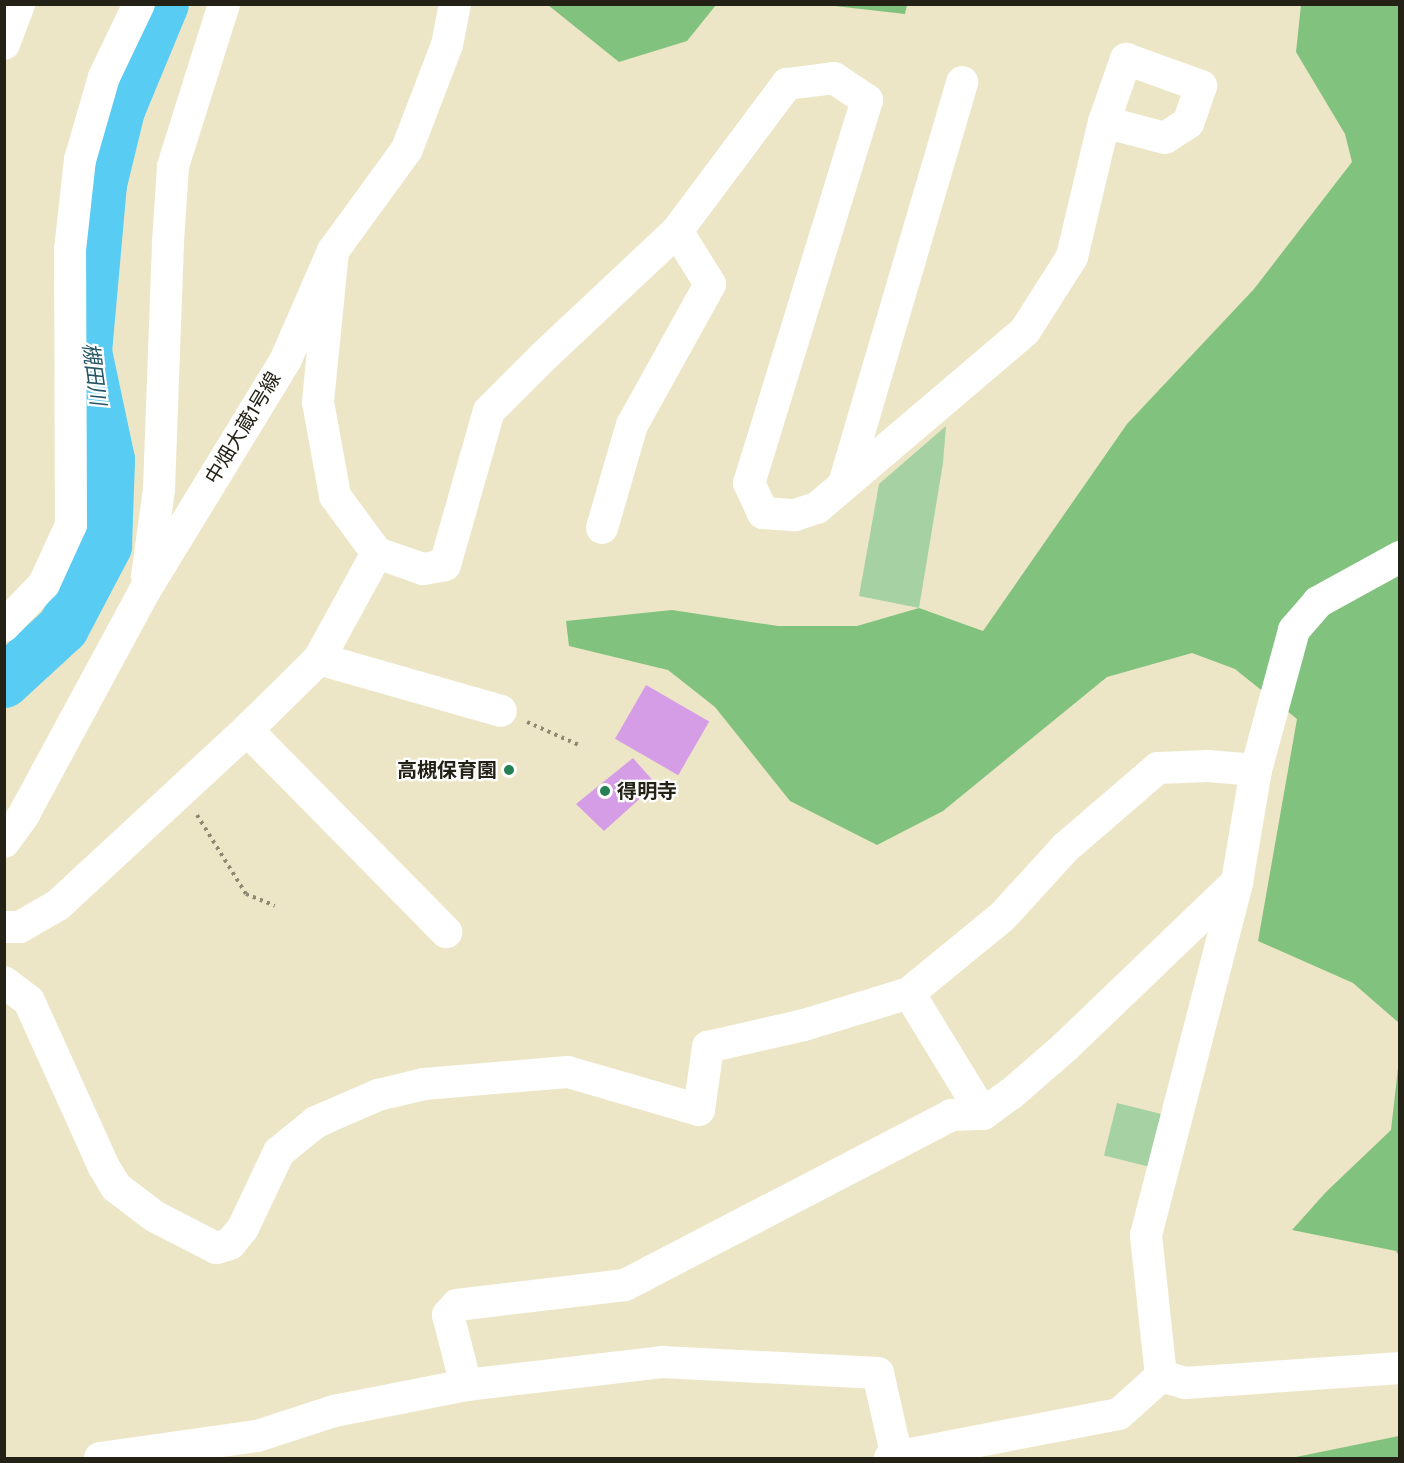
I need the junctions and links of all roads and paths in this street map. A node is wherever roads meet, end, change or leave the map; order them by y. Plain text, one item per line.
1 (19, 4) edge
2 (139, 4) edge
3 (224, 4) edge
4 (455, 4) edge
5 (4, 44) edge
6 (962, 82) dead end
7 (1104, 122) dead end
8 (677, 231) junction
9 (333, 251) junction
10 (844, 484) junction
11 (602, 528) dead end
12 (377, 553) junction
13 (1400, 557) edge
14 (144, 592) junction
15 (4, 626) edge
16 (319, 659) junction
17 (501, 711) joint
18 (247, 730) junction
19 (579, 745) dead end
20 (1256, 770) junction
21 (182, 790) junction
22 (4, 842) edge
23 (1237, 882) junction
24 (275, 906) dead end
25 (4, 927) edge
26 (446, 932) dead end
27 (4, 982) edge
28 (909, 993) junction
29 (983, 1114) junction
30 (1400, 1368) edge
31 (1161, 1376) junction
32 (466, 1386) junction
33 (100, 1458) edge
34 (894, 1458) edge

1 - 5 street
2 - 15 street
3 - 14 street
4 - 9 street, 中畑大蔵1号線
6 - 10 street
7 - 10 street
8 - 10 street
8 - 11 street
8 - 12 street
9 - 12 street
9 - 14 street, 中畑大蔵1号線
12 - 16 street
13 - 20 street
14 - 22 street, 中畑大蔵1号線
16 - 17 street
16 - 18 street
17 - 19 path
18 - 21 street
18 - 26 street
20 - 23 street
20 - 28 street
21 - 24 path
21 - 25 street
23 - 29 street
23 - 31 street
27 - 28 street
28 - 29 street
29 - 32 street
30 - 31 street
31 - 34 street
32 - 33 street
32 - 34 street

